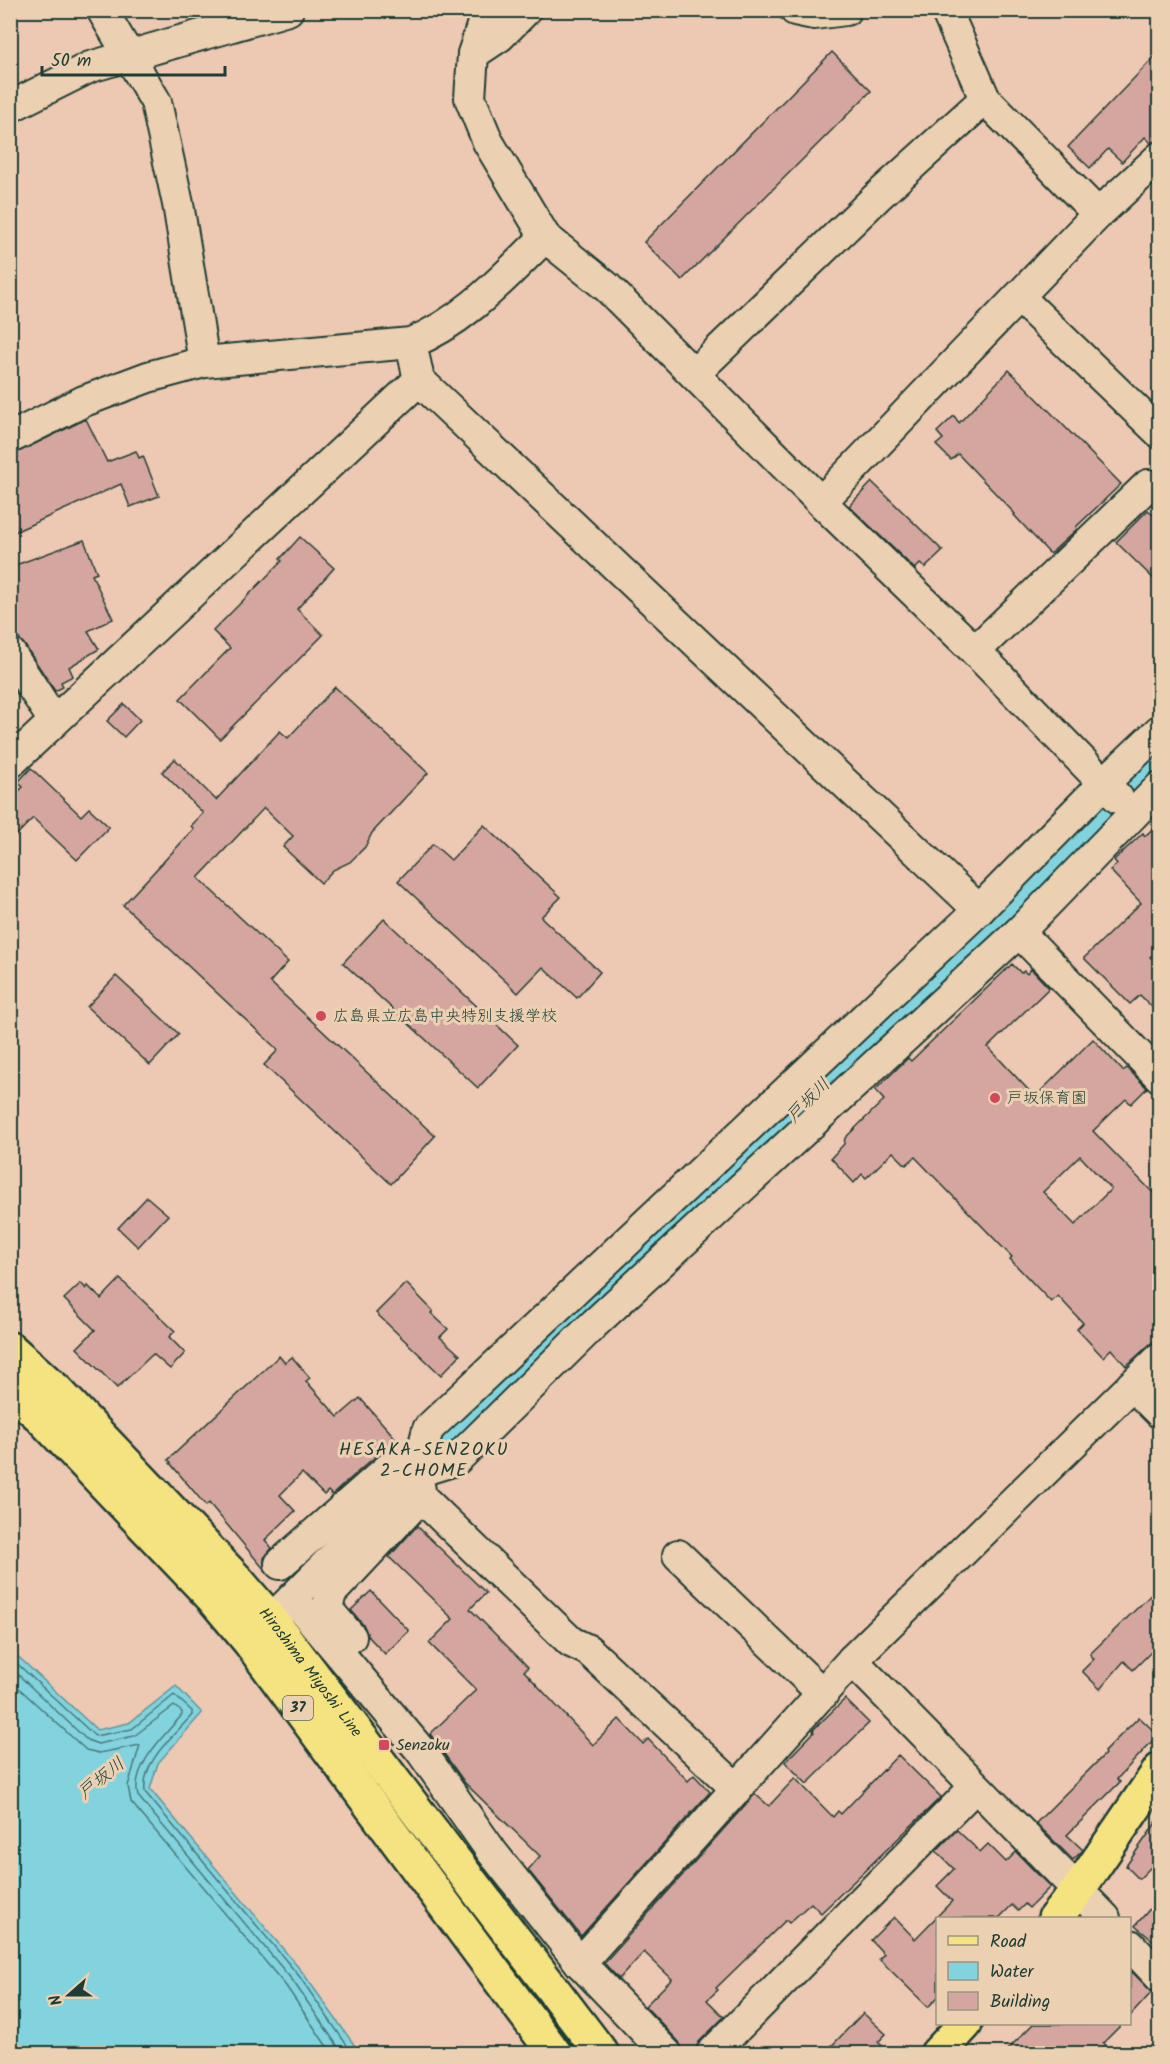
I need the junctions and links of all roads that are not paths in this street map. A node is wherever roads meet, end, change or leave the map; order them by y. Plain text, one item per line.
1 (102, 10) edge
2 (288, 10) edge
3 (487, 10) edge
4 (526, 10) edge
5 (795, 10) edge
6 (846, 10) edge
7 (946, 10) edge
8 (473, 54) junction
9 (128, 56) junction
10 (985, 99) junction
11 (10, 107) edge
12 (1160, 157) edge
13 (1098, 214) junction
14 (545, 237) junction
15 (1019, 297) junction
16 (411, 344) junction
17 (204, 362) junction
18 (694, 374) junction
19 (419, 380) junction
20 (1160, 433) edge
21 (10, 438) edge
22 (1148, 485) dead end
23 (821, 502) junction
24 (975, 651) junction
25 (10, 653) edge
26 (54, 721) junction
27 (1160, 730) edge
28 (10, 763) edge
29 (1103, 784) junction
30 (1160, 787) edge
31 (1132, 813) junction
32 (979, 910) junction
33 (1019, 932) junction
34 (1160, 1077) edge
35 (10, 1349) edge
36 (1160, 1358) edge
37 (1132, 1385) junction
38 (10, 1389) edge
39 (1160, 1413) edge
40 (419, 1484) junction
41 (678, 1555) dead end
42 (280, 1564) dead end
43 (271, 1620) junction
44 (852, 1660) junction
45 (376, 1667) dead end
46 (823, 1694) junction
47 (1160, 1770) edge
48 (975, 1787) junction
49 (737, 1789) junction
50 (1078, 1890) junction
51 (1057, 1917) edge
52 (1104, 1917) edge
53 (1131, 1946) edge
54 (580, 1963) junction
55 (1160, 1977) edge
56 (964, 2025) edge
57 (555, 2054) edge
58 (602, 2054) edge
59 (667, 2054) edge
60 (711, 2054) edge
61 (938, 2054) edge

1 - 9 street
2 - 9 street
3 - 8 street
4 - 8 street
5 - 6 street
7 - 10 street
8 - 14 street
9 - 11 street
9 - 17 street
10 - 13 street
10 - 18 street
12 - 13 street
13 - 15 street
14 - 16 street
14 - 18 street
15 - 20 street
15 - 23 street
16 - 17 street
16 - 19 street
17 - 21 street
18 - 23 street
19 - 26 street
19 - 32 street
22 - 24 street
23 - 24 street
24 - 29 street
25 - 26 street
26 - 28 street
27 - 29 street
29 - 31 street
29 - 32 street
30 - 31 street
31 - 33 street
32 - 40 street
33 - 34 street
33 - 40 street
35 - 43 main road, Hiroshima Miyoshi Line / 37
36 - 37 street
37 - 39 street
37 - 44 street
38 - 43 main road, Hiroshima Miyoshi Line / 37
40 - 42 street
40 - 43 street
40 - 45 street
40 - 49 street
41 - 46 street
43 - 54 street
43 - 57 main road, Hiroshima Miyoshi Line / 37
43 - 58 main road, Hiroshima Miyoshi Line / 37
44 - 46 street
44 - 48 street
46 - 49 street
47 - 50 main road
48 - 50 street
48 - 60 street
49 - 54 street
50 - 51 main road
50 - 52 street
53 - 55 street
54 - 59 street
56 - 61 main road

